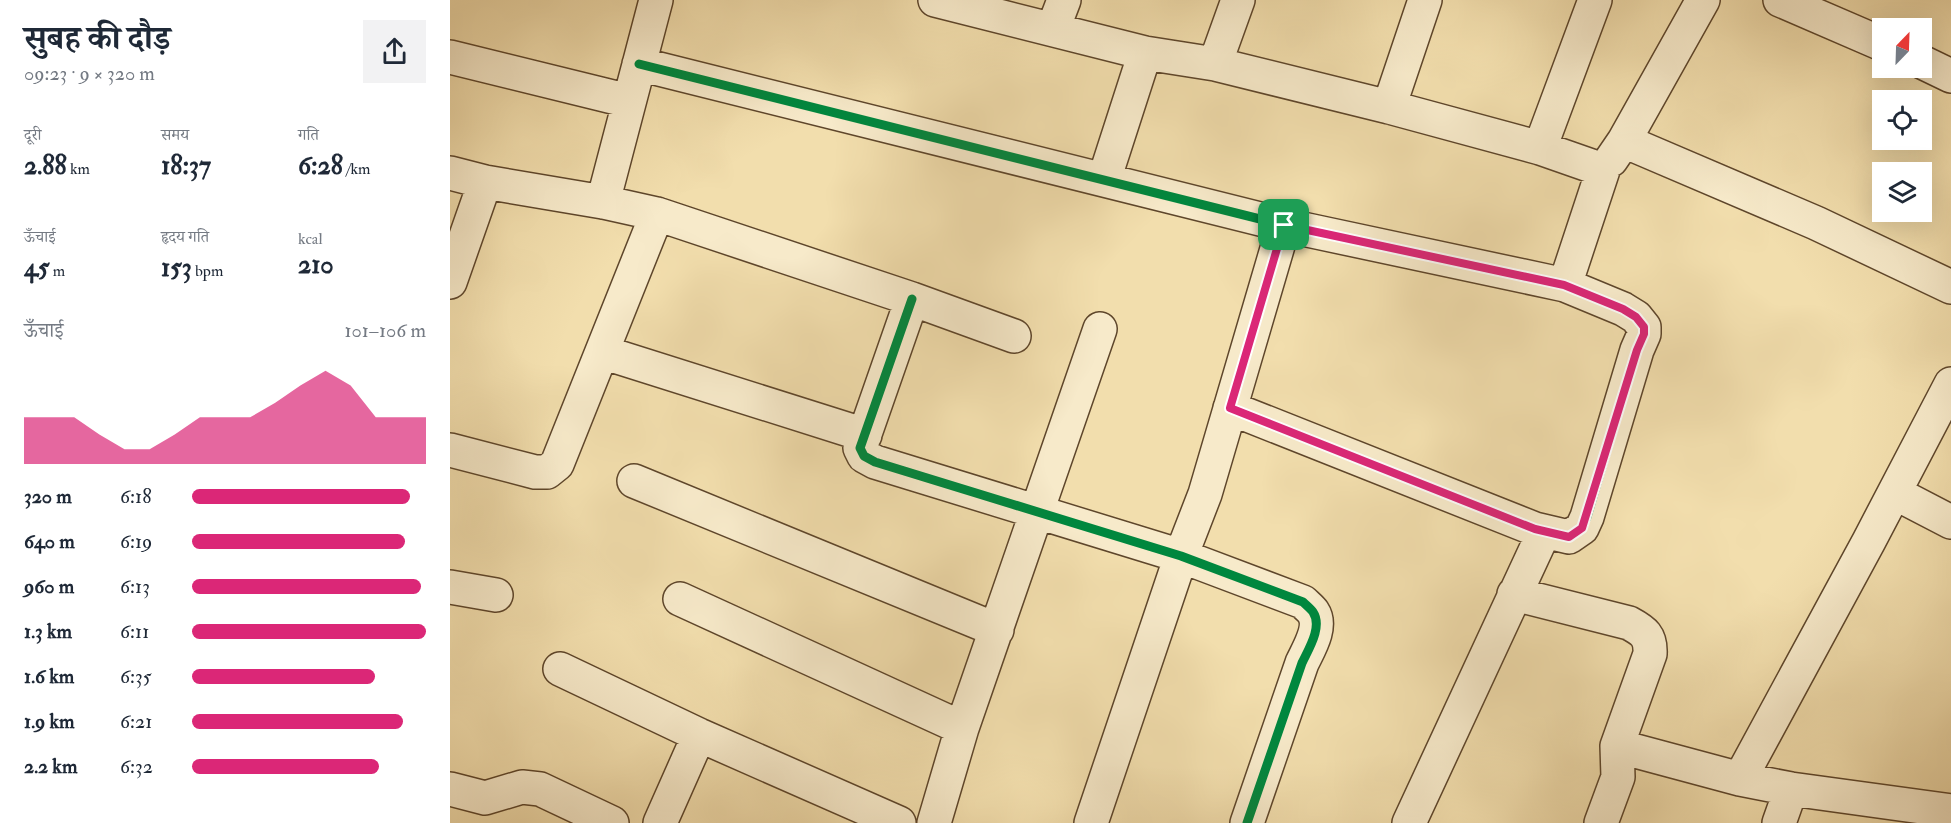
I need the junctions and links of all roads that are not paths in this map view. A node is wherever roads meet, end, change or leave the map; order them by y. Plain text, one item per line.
1 (656, 0) edge
2 (935, 0) edge
3 (1238, 0) edge
4 (1425, 0) edge
5 (1595, 0) edge
6 (1703, 0) edge
7 (1780, 0) edge
8 (1058, 15) edge
9 (1872, 40) edge
10 (1145, 53) junction
11 (450, 57) edge
12 (639, 64) junction
13 (1215, 64) junction
14 (1932, 67) edge
15 (1951, 76) edge
16 (629, 101) junction
17 (1389, 107) junction
18 (1624, 141) junction
19 (1540, 148) junction
20 (1604, 170) junction
21 (450, 173) edge
22 (1104, 180) junction
23 (485, 182) junction
24 (603, 202) junction
25 (657, 214) junction
26 (1284, 225) junction
27 (450, 282) edge
28 (1564, 285) junction
29 (1951, 287) edge
30 (912, 299) junction
31 (1100, 329) dead end
32 (1014, 336) dead end
33 (602, 352) junction
34 (1951, 384) edge
35 (1230, 408) junction
36 (865, 435) junction
37 (450, 450) edge
38 (634, 481) dead end
39 (1895, 494) junction
40 (1037, 512) junction
41 (1951, 522) edge
42 (1544, 532) junction
43 (1181, 556) junction
44 (450, 587) edge
45 (1514, 594) junction
46 (496, 595) dead end
47 (680, 599) dead end
48 (997, 630) junction
49 (560, 669) dead end
50 (962, 728) junction
51 (699, 735) junction
52 (1617, 746) junction
53 (1740, 779) junction
54 (450, 789) edge
55 (1791, 789) junction
56 (1951, 811) edge
57 (612, 823) edge
58 (660, 823) edge
59 (899, 823) edge
60 (934, 823) edge
61 (1090, 823) edge
62 (1247, 823) edge
63 (1409, 823) edge
64 (1601, 823) edge
65 (1779, 823) edge

1 - 12 street
2 - 8 street
3 - 13 street
4 - 17 street
5 - 19 street
6 - 18 street
7 - 9 street
8 - 10 street
10 - 13 street
10 - 22 street
11 - 16 street
12 - 16 street
12 - 22 street
13 - 17 street
14 - 15 street
16 - 24 street
17 - 19 street
18 - 20 street
18 - 29 street
19 - 20 street
20 - 28 street
21 - 23 street
22 - 26 street
23 - 24 street
23 - 27 street
24 - 25 street
25 - 30 street
25 - 33 street
26 - 28 street
26 - 35 street
28 - 42 street
30 - 32 street
30 - 36 street
31 - 40 street
33 - 36 street
33 - 37 street
34 - 39 street
35 - 42 street
35 - 43 street
36 - 40 street
38 - 48 street
39 - 41 street
39 - 53 street
40 - 43 street
40 - 48 street
42 - 45 street
43 - 61 street
43 - 62 street
44 - 46 street
45 - 52 street
45 - 63 street
47 - 50 street
48 - 50 street
49 - 51 street
50 - 60 street
51 - 58 street
51 - 59 street
52 - 53 street
52 - 64 street
53 - 55 street
54 - 57 street
55 - 56 street
55 - 65 street

